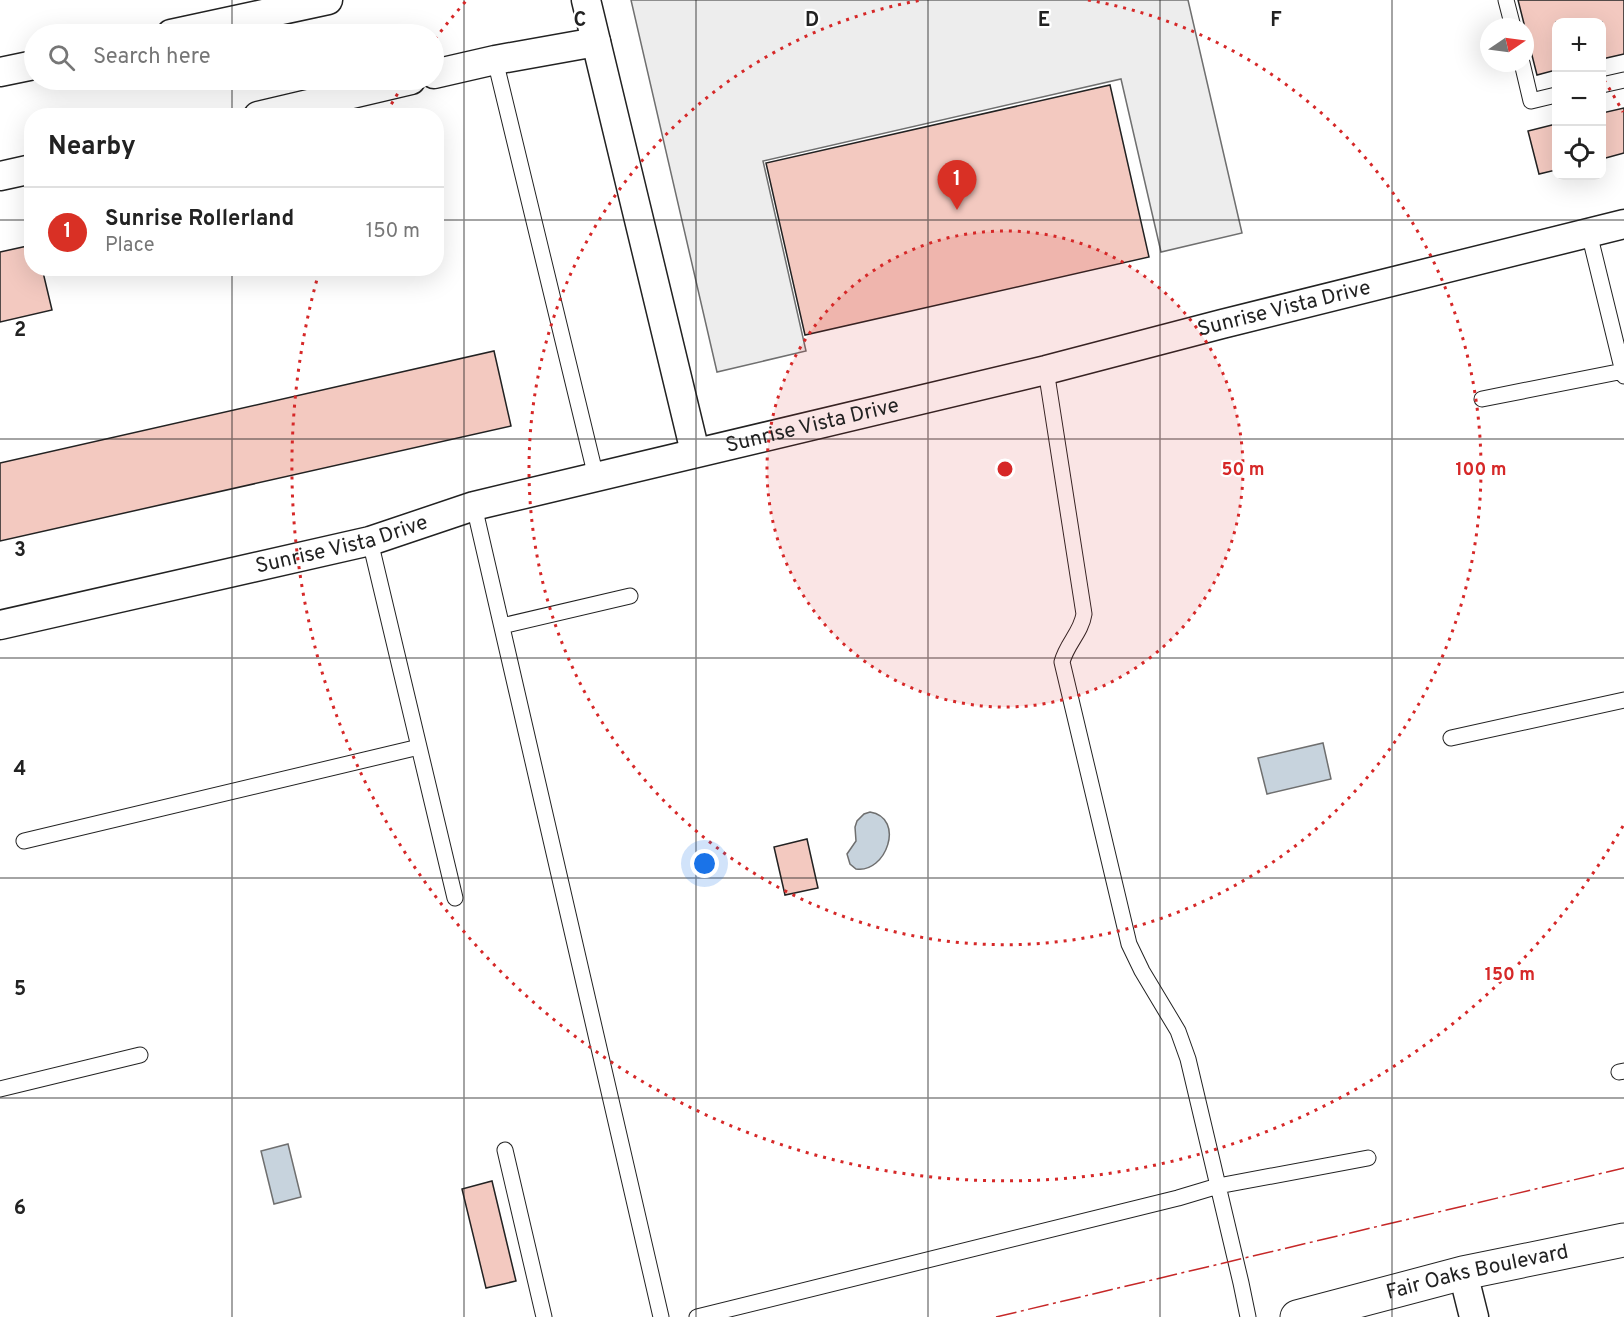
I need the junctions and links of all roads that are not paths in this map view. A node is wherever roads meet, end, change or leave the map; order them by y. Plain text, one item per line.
1 (328, 0) edge
2 (586, 0) edge
3 (1506, 0) edge
4 (1511, 18) edge
5 (217, 24) edge
6 (596, 42) junction
7 (495, 60) junction
8 (24, 67) edge
9 (0, 72) edge
10 (444, 72) edge
11 (1524, 72) edge
12 (1624, 80) edge
13 (1606, 84) edge
14 (368, 90) edge
15 (1552, 96) edge
16 (292, 108) edge
17 (24, 171) edge
18 (0, 176) edge
19 (1624, 224) edge
20 (1589, 233) junction
21 (1046, 370) junction
22 (1623, 374) edge
23 (1482, 399) dead end
24 (695, 452) junction
25 (596, 477) junction
26 (474, 506) junction
27 (370, 541) junction
28 (630, 596) dead end
29 (0, 625) edge
30 (501, 626) junction
31 (1624, 700) edge
32 (1452, 738) dead end
33 (419, 747) junction
34 (24, 841) dead end
35 (455, 897) dead end
36 (140, 1055) dead end
37 (0, 1089) edge
38 (505, 1150) dead end
39 (1368, 1158) dead end
40 (1218, 1186) junction
41 (1624, 1240) edge
42 (1463, 1273) junction
43 (544, 1317) edge
44 (661, 1317) edge
45 (697, 1317) edge
46 (1248, 1317) edge
47 (1297, 1317) edge
48 (1474, 1317) edge

1 - 5 street
2 - 6 street
3 - 4 lane
6 - 7 street
6 - 24 street
7 - 10 street
7 - 25 lane
8 - 9 street
11 - 15 lane
12 - 13 lane
14 - 16 street
17 - 18 street
19 - 20 street, Sunrise Vista Drive
20 - 21 street, Sunrise Vista Drive
20 - 22 lane
21 - 24 street, Sunrise Vista Drive
21 - 40 lane
22 - 23 lane
24 - 25 street, Sunrise Vista Drive
25 - 26 street, Sunrise Vista Drive
26 - 27 street, Sunrise Vista Drive
26 - 30 lane
27 - 29 street, Sunrise Vista Drive
27 - 33 lane
28 - 30 lane
30 - 44 lane
31 - 32 lane
33 - 34 lane
33 - 35 lane
36 - 37 lane
38 - 43 lane
39 - 40 lane
40 - 45 lane
40 - 46 lane
41 - 42 main road, Fair Oaks Boulevard
42 - 47 main road, Fair Oaks Boulevard
42 - 48 street

